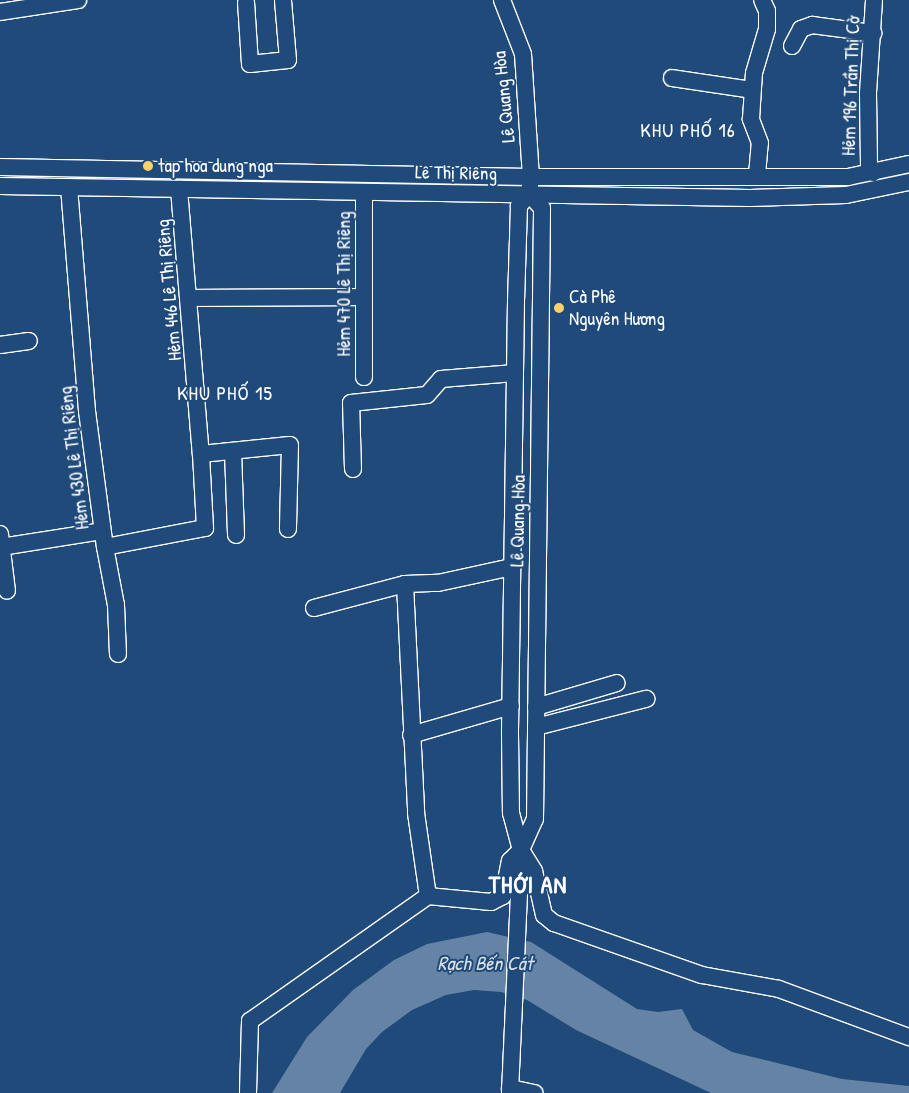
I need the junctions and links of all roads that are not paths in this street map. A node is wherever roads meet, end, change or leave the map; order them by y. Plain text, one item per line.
1 (78, 0) edge
2 (283, 0) edge
3 (502, 0) edge
4 (762, 0) edge
5 (874, 0) edge
6 (246, 2) dead end
7 (34, 4) edge
8 (0, 12) edge
9 (873, 33) junction
10 (792, 46) dead end
11 (672, 78) dead end
12 (752, 90) junction
13 (909, 164) edge
14 (0, 167) edge
15 (873, 173) junction
16 (756, 175) junction
17 (909, 182) edge
18 (0, 186) edge
19 (530, 186) junction
20 (69, 187) junction
21 (179, 189) junction
22 (364, 192) junction
23 (364, 297) junction
24 (190, 298) junction
25 (29, 341) dead end
26 (0, 345) edge
27 (515, 373) junction
28 (364, 377) dead end
29 (233, 452) junction
30 (201, 454) junction
31 (353, 470) dead end
32 (288, 529) dead end
33 (236, 535) dead end
34 (104, 539) junction
35 (1, 540) edge
36 (512, 567) junction
37 (405, 584) junction
38 (7, 591) dead end
39 (314, 608) dead end
40 (118, 654) dead end
41 (616, 683) dead end
42 (646, 699) dead end
43 (511, 706) junction
44 (536, 707) junction
45 (536, 727) junction
46 (412, 735) junction
47 (521, 850) junction
48 (428, 896) junction
49 (909, 1037) edge
50 (510, 1090) edge
51 (248, 1093) edge
52 (534, 1093) edge

1 - 7 street
2 - 6 street
3 - 19 street, Lê Quang Hòa
4 - 12 street
5 - 9 street, Hẻm 196 Trần Thị Cờ
7 - 8 street
9 - 10 street
9 - 15 street, Hẻm 196 Trần Thị Cờ
11 - 12 street
12 - 16 street
13 - 15 street, Lê Thị Riêng
14 - 19 street, Lê Thị Riêng
15 - 16 street, Lê Thị Riêng
16 - 19 street, Lê Thị Riêng
17 - 19 street, Lê Thị Riêng
18 - 20 street, Lê Thị Riêng
19 - 22 street, Lê Thị Riêng
19 - 27 street, Lê Quang Hòa
19 - 44 street, Lê Quang Hòa
20 - 21 street, Lê Thị Riêng
20 - 34 street, Hẻm 430 Lê Thị Riêng
21 - 22 street, Lê Thị Riêng
21 - 24 street, Hẻm 446 Lê Thị Riêng
22 - 23 street, Hẻm 470 Lê Thị Riêng
23 - 24 street
23 - 28 street, Hẻm 470 Lê Thị Riêng
24 - 30 street, Hẻm 446 Lê Thị Riêng
25 - 26 street
27 - 31 street
27 - 36 street, Lê Quang Hòa
29 - 30 street
29 - 32 street
29 - 33 street
30 - 34 street, Hẻm 430 Lê Thị Riêng
34 - 35 street
34 - 40 street
35 - 38 street
36 - 37 street
36 - 43 street, Lê Quang Hòa
37 - 39 street
37 - 46 street
41 - 44 street
42 - 45 street
43 - 46 street
43 - 47 street, Lê Quang Hòa
44 - 45 street, Lê Quang Hòa
45 - 47 street, Lê Quang Hòa
46 - 48 street
47 - 48 street
47 - 49 street
47 - 50 street, Lê Quang Hòa
48 - 51 street
50 - 52 street

